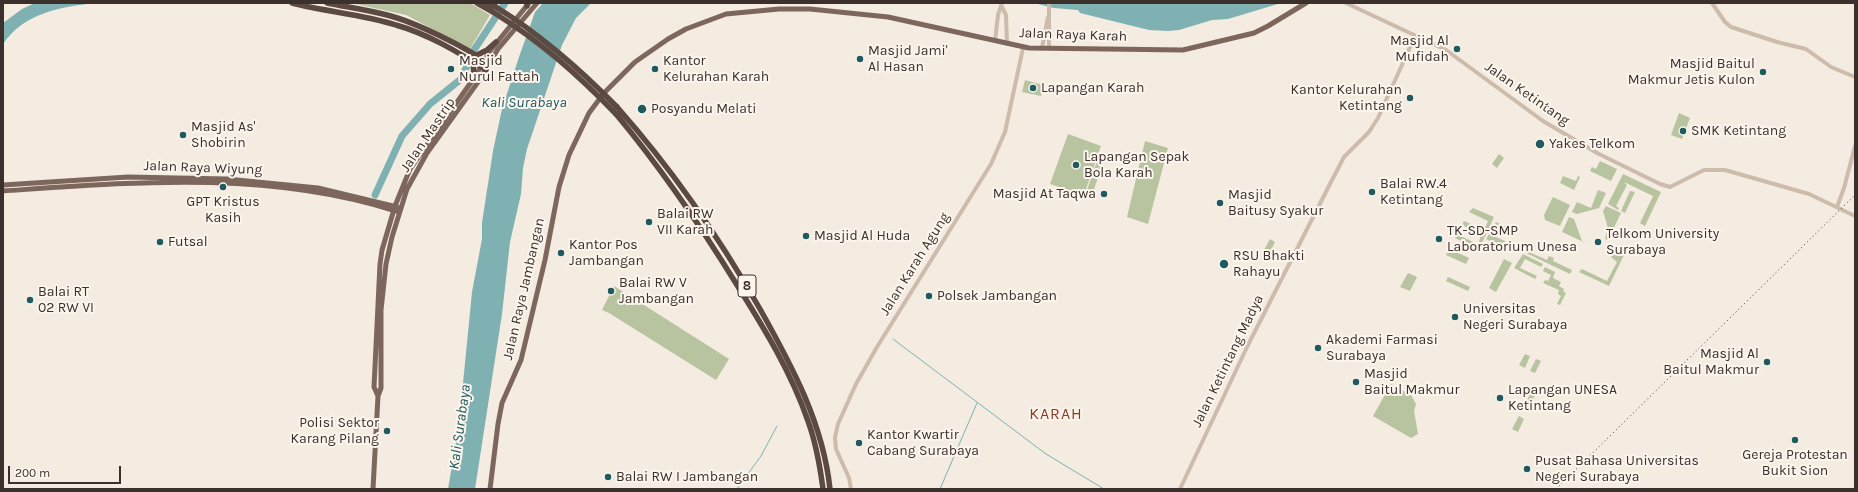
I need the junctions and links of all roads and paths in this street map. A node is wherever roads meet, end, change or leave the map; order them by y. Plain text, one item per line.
1 (292, 3) edge
2 (327, 3) edge
3 (477, 3) edge
4 (488, 3) edge
5 (537, 3) edge
6 (1049, 3) edge
7 (1306, 3) edge
8 (1346, 3) edge
9 (1712, 3) edge
10 (528, 4) edge
11 (1002, 5) edge
12 (495, 10) junction
13 (721, 15) joint
14 (1048, 15) junction
15 (1417, 38) junction
16 (440, 41) junction
17 (995, 41) junction
18 (496, 42) junction
19 (1007, 44) junction
20 (1023, 48) junction
21 (1042, 48) junction
22 (1049, 48) junction
23 (471, 57) junction
24 (485, 65) junction
25 (1855, 77) edge
26 (474, 78) junction
27 (1855, 146) edge
28 (235, 181) junction
29 (3, 185) edge
30 (38, 186) junction
31 (3, 192) edge
32 (363, 200) junction
33 (1837, 207) junction
34 (397, 209) junction
35 (1855, 216) edge
36 (373, 489) edge
37 (490, 489) edge
38 (824, 489) edge
39 (830, 489) edge
40 (852, 489) edge
41 (1180, 489) edge

1 - 16 highway
2 - 16 highway
3 - 12 highway, 8
4 - 12 highway, 8
5 - 24 main road, Jalan Mastrip
6 - 14 street
7 - 22 main road, Jalan Raya Karah
8 - 15 street, Jalan Ketintang
9 - 25 street
10 - 18 main road, Jalan Mastrip
11 - 17 street
11 - 19 street
12 - 38 highway, 8, bridge
12 - 39 highway, 8, bridge
13 - 17 main road, Jalan Raya Karah
13 - 37 main road, Jalan Raya Jambangan
14 - 21 street
14 - 22 street
15 - 33 street, Jalan Ketintang
15 - 41 street, Jalan Ketintang Madya
16 - 23 highway
17 - 19 main road, Jalan Raya Karah
18 - 23 highway
18 - 24 main road, Jalan Mastrip
19 - 20 main road, Jalan Raya Karah
20 - 21 main road, Jalan Raya Karah
20 - 40 street, Jalan Karah Agung
21 - 22 main road, Jalan Raya Karah
23 - 24 highway
23 - 26 highway
24 - 26 main road, Jalan Mastrip
24 - 34 main road, Jalan Mastrip
26 - 34 main road, Jalan Mastrip
27 - 33 street
28 - 30 main road, Jalan Raya Wiyung
28 - 32 main road, Jalan Raya Wiyung
28 - 32 main road, Jalan Raya Wiyung
29 - 30 main road, Jalan Raya Wiyung
30 - 31 main road, Jalan Raya Wiyung
32 - 34 main road, Jalan Raya Wiyung
33 - 35 street, Jalan Ketintang
34 - 36 main road, Jalan Mastrip

